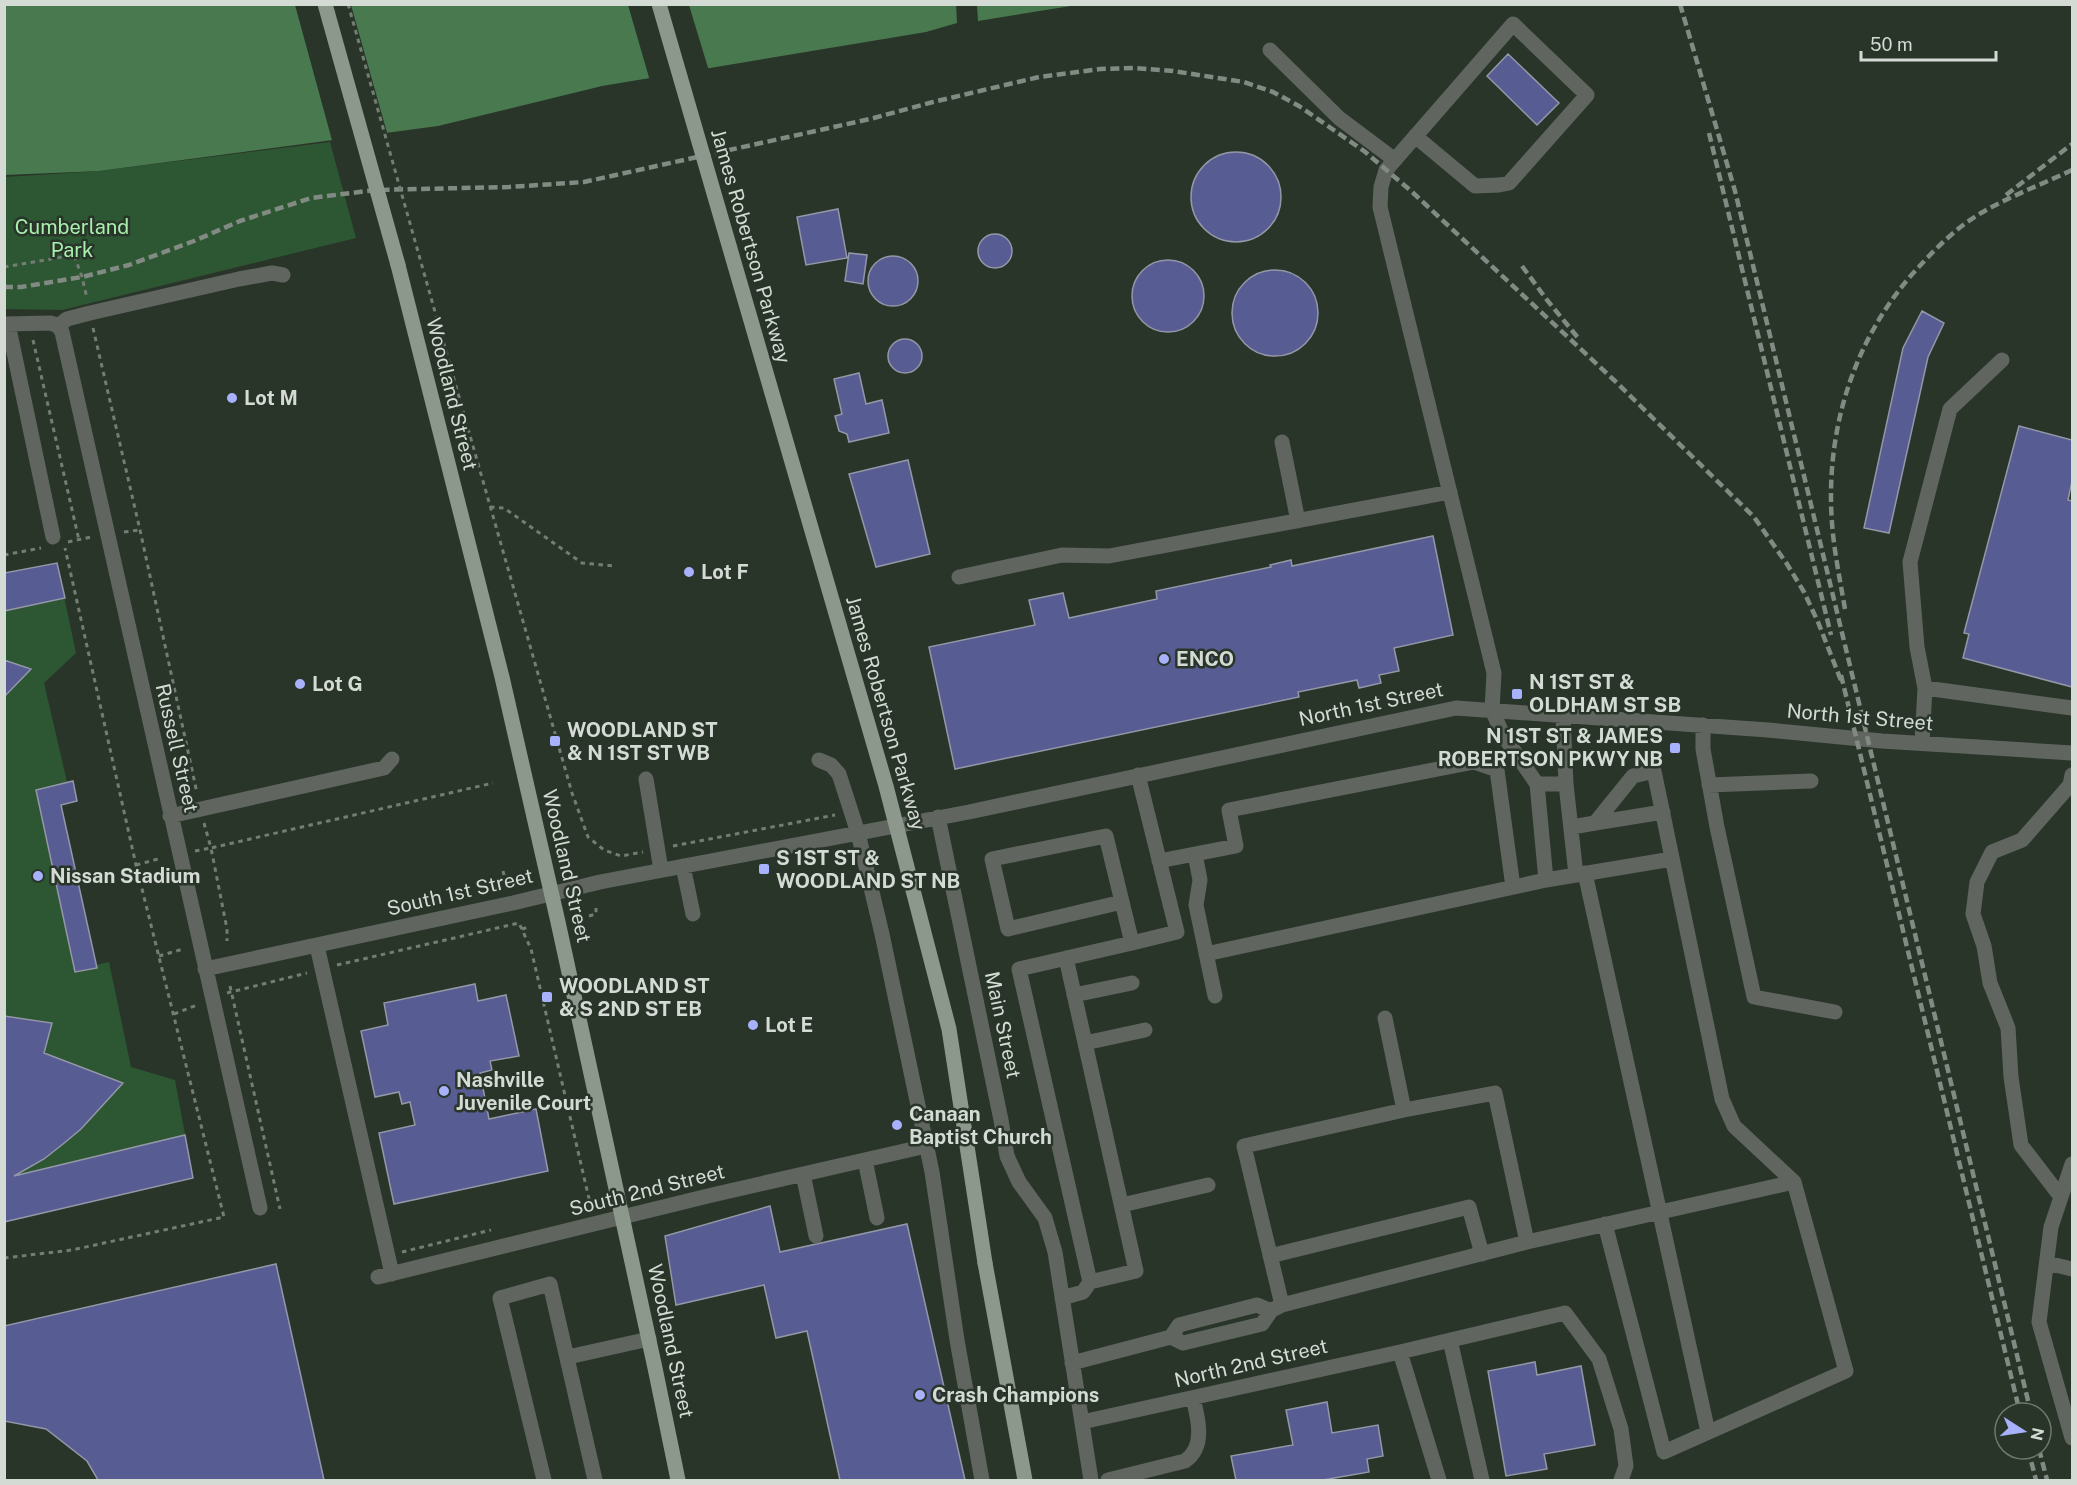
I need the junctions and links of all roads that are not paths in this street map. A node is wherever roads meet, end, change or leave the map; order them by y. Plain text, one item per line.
1 (325, 4) edge
2 (659, 4) edge
3 (1270, 50) dead end
4 (1415, 136) junction
5 (1395, 160) junction
6 (284, 275) dead end
7 (6, 324) edge
8 (58, 326) junction
9 (2002, 360) dead end
10 (1282, 442) dead end
11 (1449, 492) junction
12 (1298, 520) junction
13 (53, 543) road end
14 (959, 577) dead end
15 (1925, 688) junction
16 (2073, 708) edge
17 (1492, 710) junction
18 (1563, 715) junction
19 (1702, 725) junction
20 (1922, 743) junction
21 (2073, 753) edge
22 (392, 759) dead end
23 (819, 760) dead end
24 (1138, 775) junction
25 (2073, 775) edge
26 (646, 778) dead end
27 (1811, 781) dead end
28 (1537, 784) junction
29 (1566, 784) junction
30 (1709, 785) junction
31 (1663, 812) junction
32 (170, 816) junction
33 (938, 818) junction
34 (1595, 823) junction
35 (900, 825) joint
36 (1572, 827) junction
37 (858, 833) junction
38 (1195, 854) junction
39 (1672, 859) junction
40 (1159, 861) junction
41 (683, 866) junction
42 (661, 870) junction
43 (1581, 874) junction
44 (1546, 880) junction
45 (1514, 887) junction
46 (552, 893) junction
47 (1122, 902) junction
48 (693, 914) dead end
49 (1132, 943) junction
50 (317, 946) junction
51 (1206, 954) junction
52 (1066, 958) junction
53 (205, 969) junction
54 (1132, 982) dead end
55 (1074, 995) junction
56 (1215, 996) dead end
57 (1834, 1012) dead end
58 (1385, 1018) dead end
59 (1145, 1030) dead end
60 (1085, 1043) junction
61 (1404, 1110) junction
62 (926, 1146) junction
63 (865, 1160) junction
64 (2073, 1164) edge
65 (803, 1174) junction
66 (1794, 1182) junction
67 (1208, 1185) dead end
68 (2061, 1197) junction
69 (1122, 1205) junction
70 (260, 1208) dead end
71 (1659, 1212) junction
72 (623, 1218) junction
73 (877, 1218) dead end
74 (1605, 1224) junction
75 (816, 1236) dead end
76 (1527, 1242) junction
77 (1482, 1254) junction
78 (1270, 1256) junction
79 (2047, 1263) junction
80 (2073, 1269) edge
81 (1090, 1282) junction
82 (1062, 1298) junction
83 (1277, 1308) junction
84 (649, 1339) junction
85 (1450, 1340) junction
86 (1400, 1352) junction
87 (568, 1357) junction
88 (1072, 1363) junction
89 (1193, 1398) junction
90 (1082, 1422) junction
91 (1708, 1432) junction
92 (2073, 1438) edge
93 (544, 1480) edge
94 (595, 1480) edge
95 (678, 1480) edge
96 (982, 1480) edge
97 (1025, 1480) edge
98 (1091, 1480) edge
99 (1107, 1480) edge
100 (1439, 1480) edge
101 (1482, 1480) edge
102 (1621, 1480) edge

1 - 46 main road, Woodland Street, bridge
2 - 97 main road, James Robertson Parkway, bridge
3 - 5 street
4 - 4 street
4 - 5 street
5 - 11 street
6 - 8 street
7 - 8 street
7 - 13 street
8 - 32 street, Russell Street
9 - 15 street
10 - 12 street
11 - 12 street
11 - 17 street
12 - 14 street
15 - 16 street
15 - 20 street
17 - 18 street, North 1st Street
17 - 24 street, North 1st Street
17 - 28 street
18 - 19 street, North 1st Street
18 - 29 street
19 - 20 street, North 1st Street
19 - 30 street
20 - 21 street, North 1st Street
22 - 32 street
23 - 37 street
24 - 33 street, North 1st Street
24 - 40 street
25 - 68 street
26 - 42 street
27 - 30 street
28 - 29 street
28 - 44 street
29 - 36 street
30 - 57 street
31 - 34 street
31 - 34 street
31 - 39 street
32 - 53 street, Russell Street
33 - 35 street, North 1st Street
33 - 82 street, Main Street
34 - 36 street
35 - 37 street, South 1st Street
36 - 43 street
37 - 41 street, South 1st Street
37 - 62 street
38 - 40 street
38 - 45 street
38 - 51 street
39 - 43 street
39 - 66 street
40 - 49 street
41 - 42 street, South 1st Street
41 - 48 street
42 - 46 street, South 1st Street
43 - 44 street
43 - 71 street
44 - 45 street
45 - 51 street
46 - 50 street, South 1st Street
46 - 72 main road, Woodland Street
47 - 47 street
47 - 49 street
49 - 52 street
50 - 53 street, South 1st Street
50 - 72 street, South 2nd Street
51 - 56 street
52 - 55 street
52 - 81 street
53 - 70 street, Russell Street
54 - 55 street
55 - 60 street
58 - 61 street
59 - 60 street
60 - 69 street
61 - 76 street
61 - 78 street
62 - 63 street, South 2nd Street
62 - 96 street
63 - 65 street, South 2nd Street
63 - 73 street
64 - 68 street
65 - 72 street, South 2nd Street
65 - 75 street
66 - 71 street
66 - 91 street
67 - 69 street
68 - 79 street
69 - 81 street
71 - 74 street
71 - 91 street
72 - 84 main road, Woodland Street
74 - 76 street
74 - 91 street
76 - 77 street
77 - 78 street
77 - 83 street
78 - 83 street
79 - 80 street
79 - 92 street
81 - 82 street
82 - 88 street, Main Street
83 - 88 street
84 - 87 street
84 - 95 main road, Woodland Street
85 - 86 street, North 2nd Street
85 - 101 street
85 - 102 street, North 2nd Street
86 - 89 street, North 2nd Street
86 - 100 street
87 - 93 street
87 - 94 street
88 - 90 street, Main Street
89 - 90 street, North 2nd Street
89 - 99 street
90 - 98 street, Main Street

